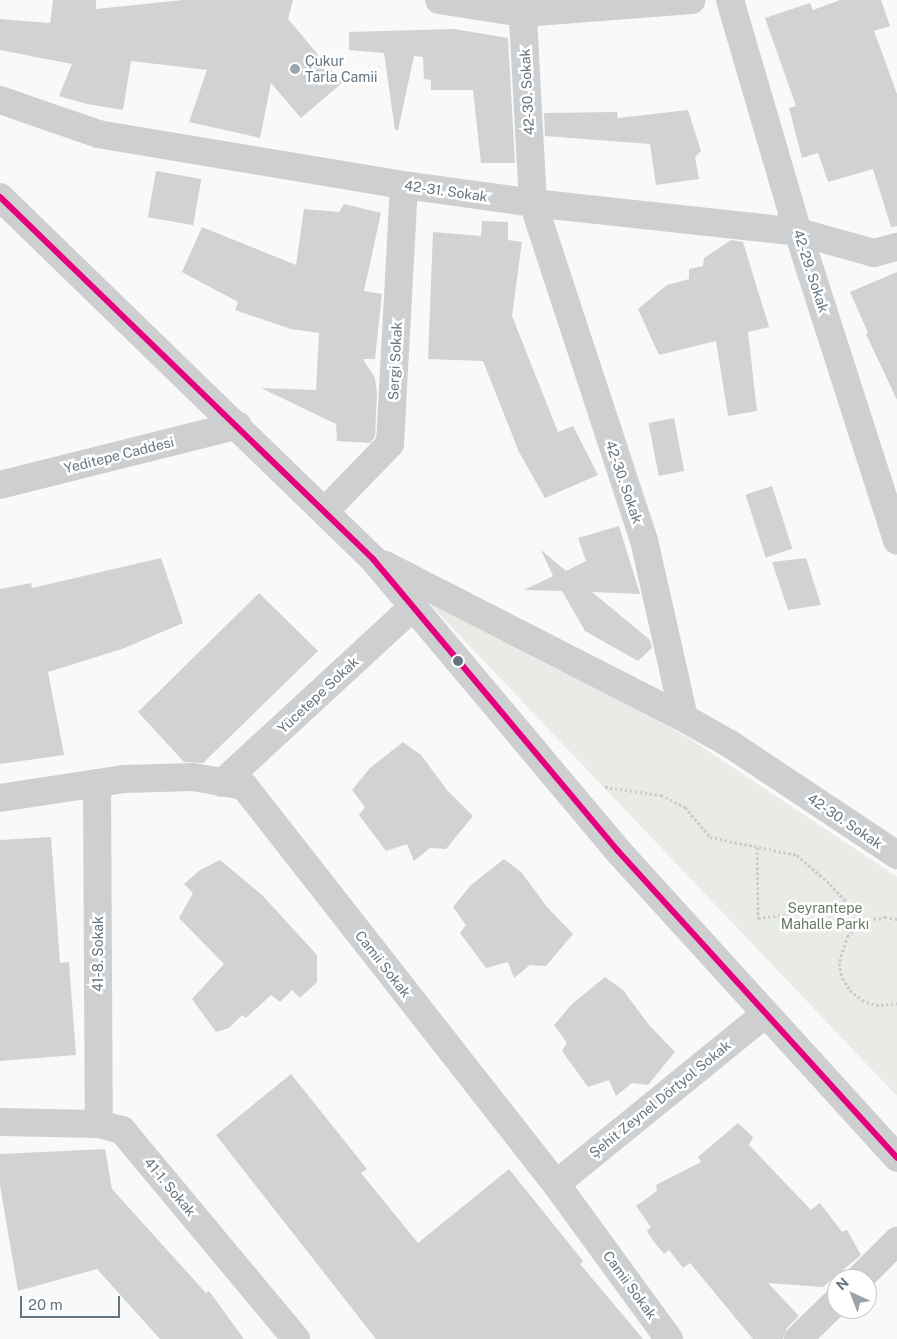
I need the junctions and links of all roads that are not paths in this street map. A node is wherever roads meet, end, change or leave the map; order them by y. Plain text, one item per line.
1 (439, 0) edge
2 (691, 0) edge
3 (730, 0) edge
4 (523, 6) edge
5 (0, 100) edge
6 (404, 185) junction
7 (0, 197) edge
8 (533, 204) junction
9 (798, 232) junction
10 (897, 247) edge
11 (238, 426) junction
12 (0, 485) edge
13 (326, 511) junction
14 (897, 541) edge
15 (373, 559) junction
16 (413, 607) junction
17 (684, 718) junction
18 (98, 783) junction
19 (222, 783) junction
20 (0, 798) edge
21 (897, 855) edge
22 (765, 1014) junction
23 (0, 1122) edge
24 (99, 1124) junction
25 (897, 1158) edge
26 (556, 1184) junction
27 (897, 1241) edge
28 (869, 1269) edge
29 (827, 1311) edge
30 (296, 1339) edge
31 (669, 1339) edge
32 (798, 1339) edge

1 - 4 street
2 - 4 street
3 - 9 street, 42-29. Sokak
4 - 8 street, 42-30. Sokak
5 - 6 street, 42-31. Sokak
6 - 8 street, 42-31. Sokak
6 - 13 street, Sergi Sokak
7 - 11 street
8 - 9 street, 42-31. Sokak
8 - 17 street, 42-30. Sokak
9 - 10 street, 42-31. Sokak
9 - 14 street, 42-29. Sokak
11 - 12 street, Yeditepe Caddesi
11 - 13 street
13 - 15 street
15 - 16 street
15 - 17 street
16 - 19 street, Yücetepe Sokak
16 - 22 street
17 - 21 street, 42-30. Sokak
18 - 19 street, Camii Sokak
18 - 20 street, Camii Sokak
18 - 24 street, 41-8. Sokak
19 - 26 street, Camii Sokak
22 - 25 street
22 - 26 street, Şehit Zeynel Dörtyol Sokak
23 - 24 street, 41-1. Sokak
24 - 30 street, 41-1. Sokak
26 - 31 street, Camii Sokak
27 - 28 street
29 - 32 street

